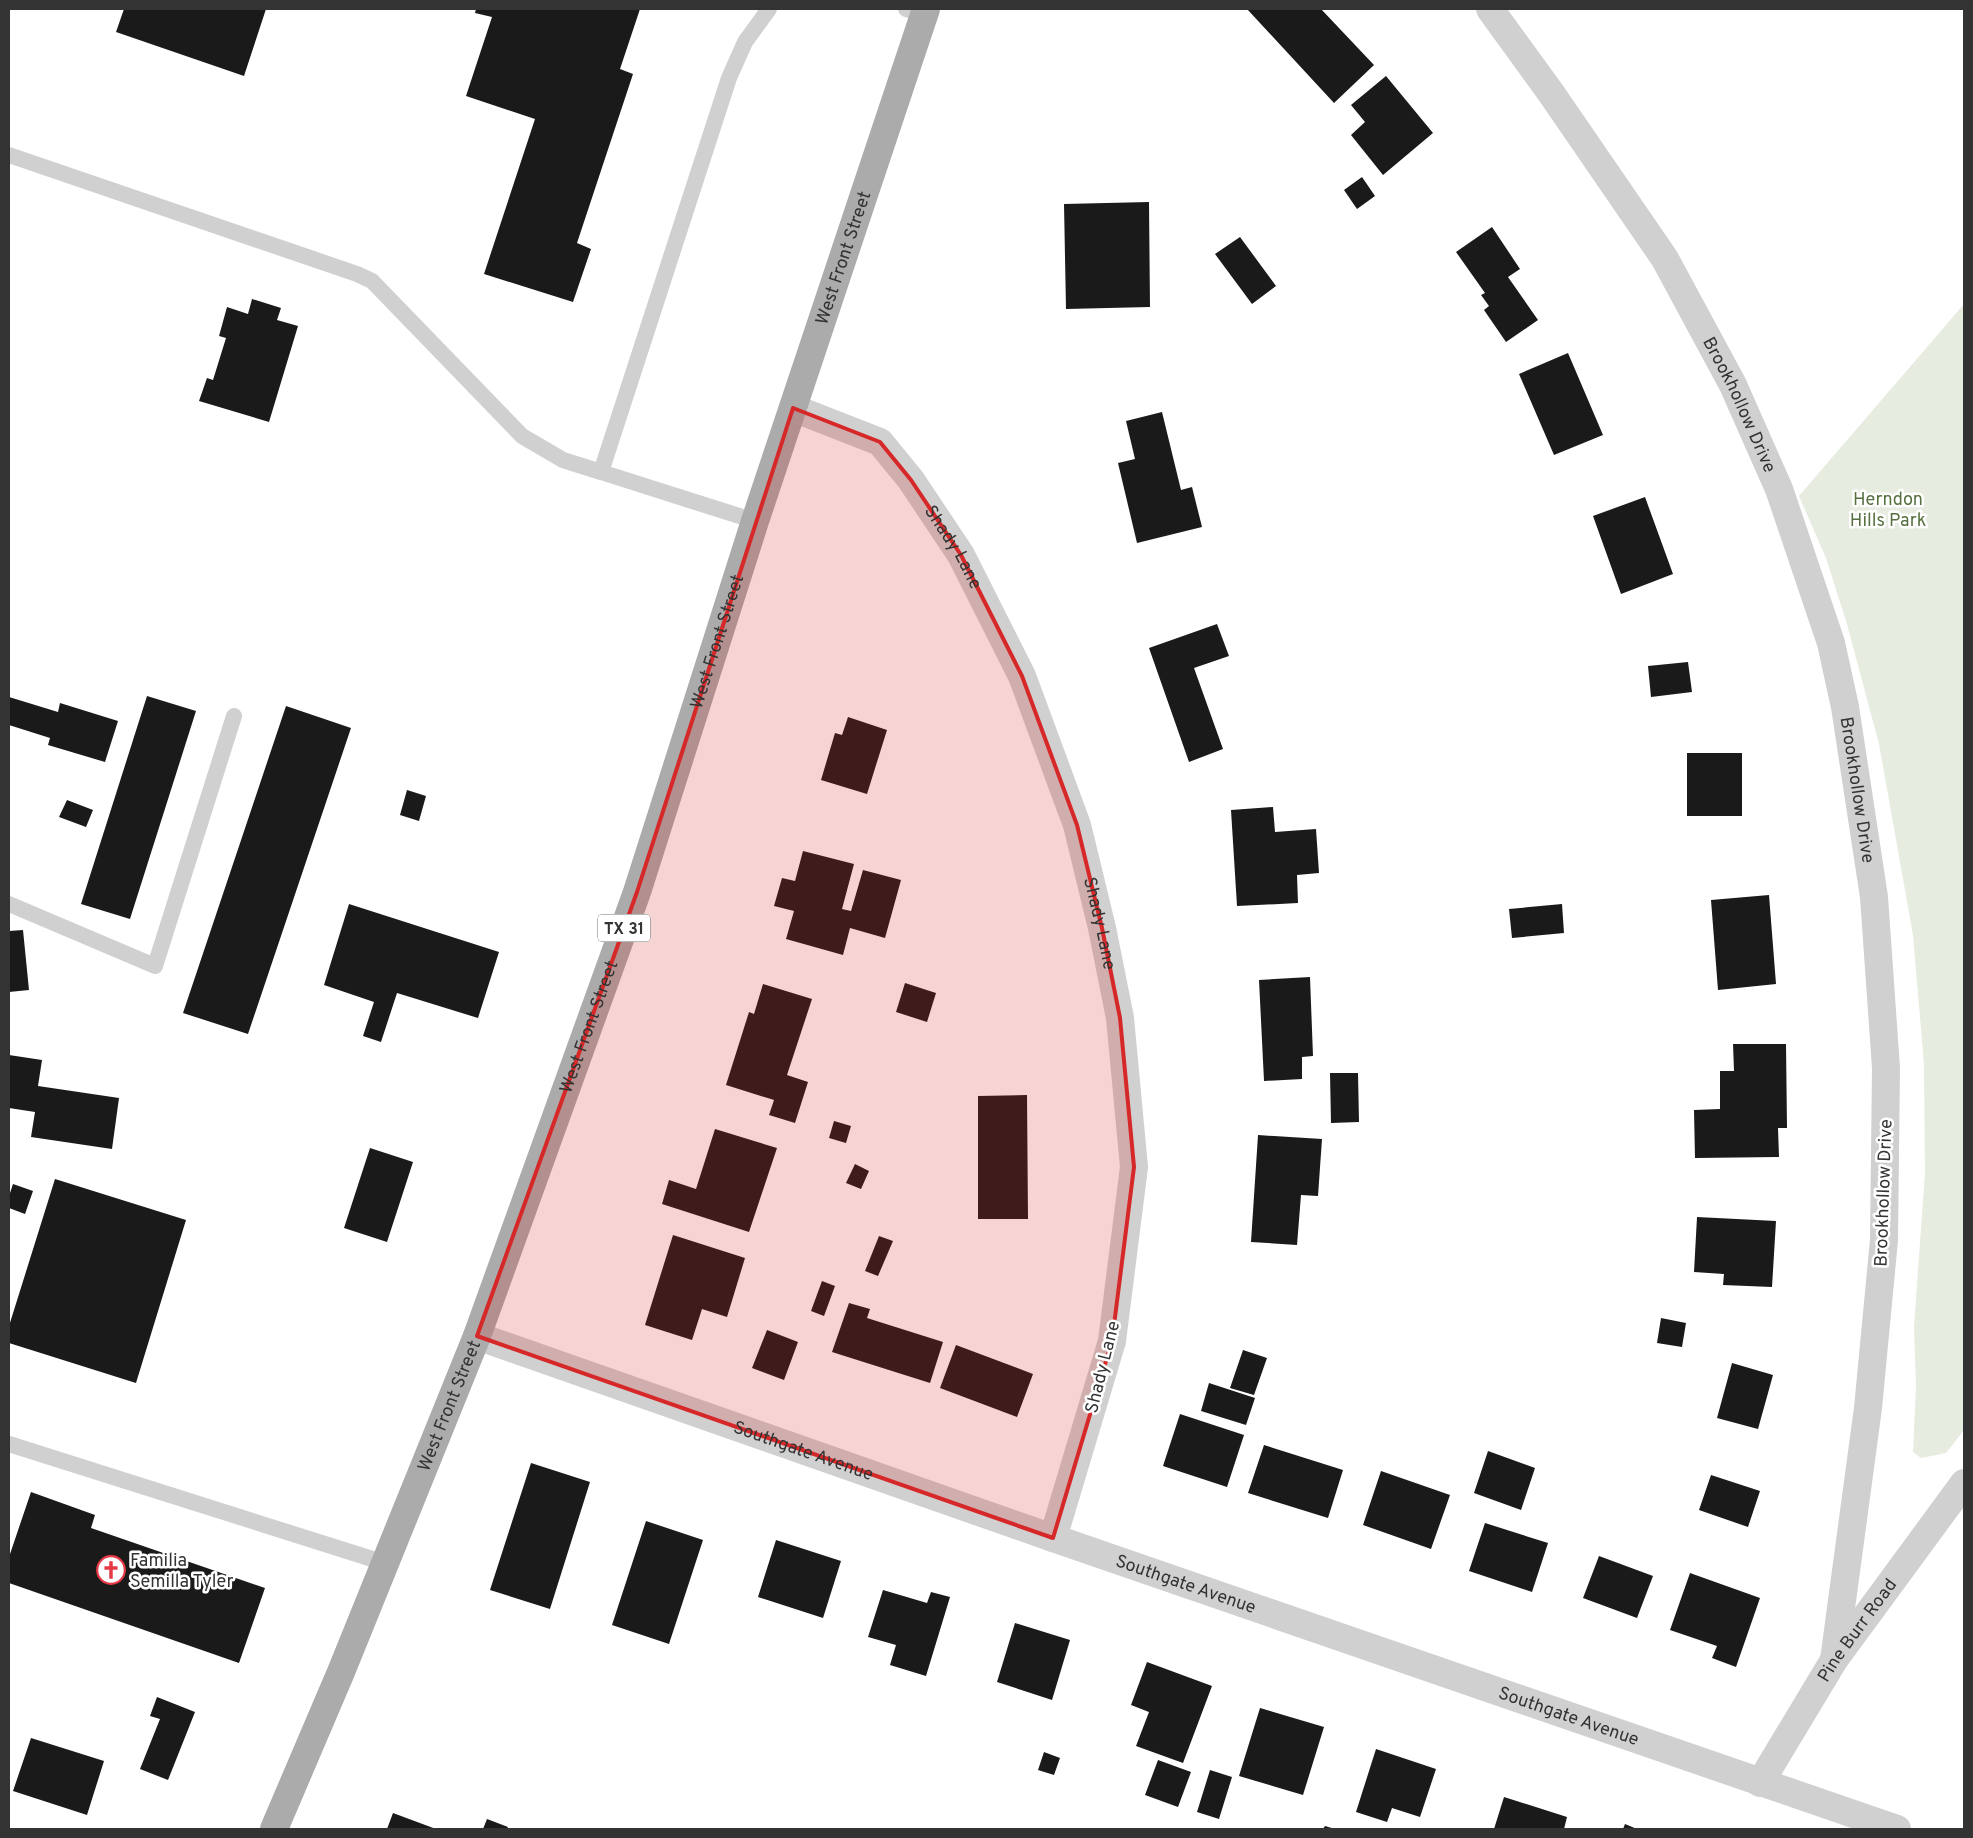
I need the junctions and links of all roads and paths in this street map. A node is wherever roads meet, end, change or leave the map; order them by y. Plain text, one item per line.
1 (769, 9) edge
2 (1490, 9) edge
3 (918, 11) edge
4 (9, 155) edge
5 (793, 408) junction
6 (601, 472) junction
7 (755, 521) junction
8 (234, 716) dead end
9 (9, 904) edge
10 (477, 1336) junction
11 (9, 1444) edge
12 (1964, 1483) edge
13 (1053, 1538) junction
14 (385, 1563) junction
15 (1834, 1660) junction
16 (1760, 1783) junction
17 (274, 1829) edge
18 (1897, 1829) edge

1 - 6 lane
2 - 15 street, Brookhollow Drive
3 - 5 main road, West Front Street / TX 31
4 - 6 lane
5 - 7 main road, West Front Street / TX 31
5 - 13 street, Shady Lane
6 - 7 lane
7 - 10 main road, West Front Street / TX 31
8 - 9 lane
10 - 13 street, Southgate Avenue
10 - 14 main road, West Front Street / TX 31
11 - 14 lane
12 - 15 street, Pine Burr Road
13 - 16 street, Southgate Avenue
14 - 17 main road, West Front Street / TX 31
15 - 16 street, Pine Burr Road
16 - 18 street, Southgate Avenue

